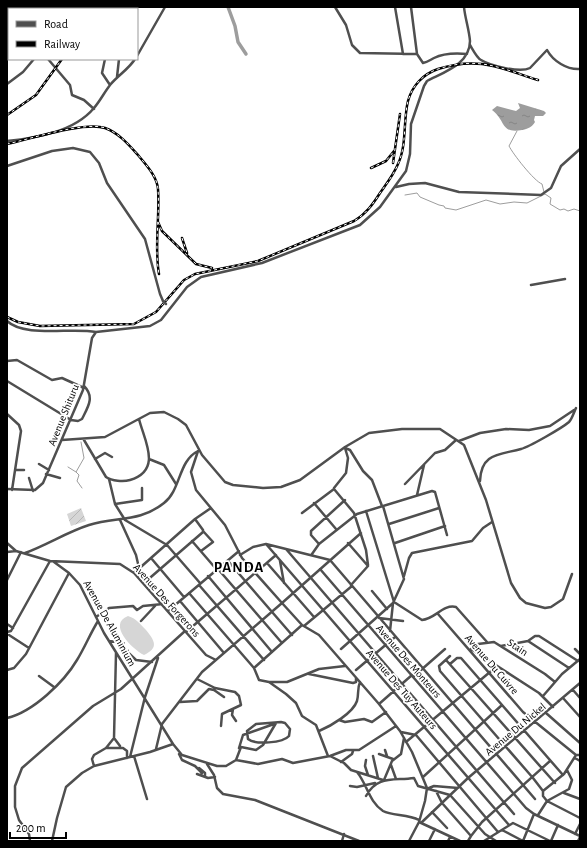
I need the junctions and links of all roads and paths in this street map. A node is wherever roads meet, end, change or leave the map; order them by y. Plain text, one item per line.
1 (166, 7) edge
2 (336, 7) edge
3 (395, 7) edge
4 (410, 7) edge
5 (464, 7) edge
6 (469, 45) junction
7 (138, 54) edge
8 (403, 54) junction
9 (417, 54) junction
10 (467, 54) junction
11 (33, 60) edge
12 (49, 60) edge
13 (105, 60) edge
14 (119, 60) edge
15 (134, 60) edge
16 (580, 69) edge
17 (117, 78) junction
18 (7, 84) edge
19 (110, 85) junction
20 (94, 109) junction
21 (7, 141) edge
22 (580, 149) edge
23 (7, 166) edge
24 (395, 188) junction
25 (565, 279) dead end
26 (531, 285) dead end
27 (170, 308) junction
28 (7, 321) edge
29 (96, 332) junction
30 (7, 361) edge
31 (7, 381) edge
32 (84, 387) junction
33 (7, 414) edge
34 (139, 419) junction
35 (71, 420) junction
36 (84, 439) junction
37 (62, 440) junction
38 (458, 440) junction
39 (345, 448) junction
40 (198, 450) junction
41 (112, 457) dead end
42 (95, 459) junction
43 (149, 459) junction
44 (39, 464) dead end
45 (424, 465) junction
46 (15, 470) junction
47 (24, 470) dead end
48 (49, 470) junction
49 (46, 474) junction
50 (29, 478) dead end
51 (60, 478) dead end
52 (110, 479) junction
53 (480, 483) junction
54 (176, 484) junction
55 (406, 484) dead end
56 (142, 488) dead end
57 (334, 488) junction
58 (7, 489) edge
59 (12, 490) junction
60 (33, 491) junction
61 (416, 495) junction
62 (344, 500) junction
63 (314, 503) junction
64 (115, 504) junction
65 (383, 506) junction
66 (211, 508) junction
67 (440, 508) junction
68 (366, 511) junction
69 (302, 513) dead end
70 (355, 515) junction
71 (326, 517) junction
72 (195, 519) junction
73 (120, 520) junction
74 (125, 520) junction
75 (492, 522) junction
76 (389, 524) junction
77 (445, 526) junction
78 (336, 529) junction
79 (203, 531) junction
80 (361, 533) junction
81 (447, 535) dead end
82 (192, 541) junction
83 (7, 543) edge
84 (348, 543) junction
85 (395, 543) junction
86 (167, 544) junction
87 (266, 544) junction
88 (319, 544) junction
89 (286, 548) junction
90 (16, 551) junction
91 (201, 551) junction
92 (239, 551) junction
93 (7, 552) edge
94 (23, 553) junction
95 (312, 554) junction
96 (175, 555) junction
97 (240, 555) junction
98 (276, 555) junction
99 (151, 558) junction
100 (280, 560) junction
101 (330, 560) junction
102 (50, 561) junction
103 (228, 561) junction
104 (54, 562) junction
105 (267, 563) junction
106 (368, 565) junction
107 (139, 568) junction
108 (160, 569) junction
109 (217, 569) junction
110 (320, 569) junction
111 (134, 572) junction
112 (255, 572) junction
113 (70, 573) junction
114 (572, 574) dead end
115 (208, 576) junction
116 (404, 576) junction
117 (311, 577) junction
118 (7, 580) edge
119 (245, 581) junction
120 (144, 583) junction
121 (199, 584) junction
122 (284, 584) junction
123 (301, 586) junction
124 (352, 586) junction
125 (236, 589) junction
126 (372, 592) dead end
127 (189, 593) junction
128 (292, 594) junction
129 (342, 594) junction
130 (184, 597) junction
131 (226, 597) junction
132 (180, 601) junction
133 (333, 602) junction
134 (394, 602) junction
135 (282, 603) junction
136 (163, 604) junction
137 (155, 606) junction
138 (216, 606) junction
139 (387, 609) junction
140 (323, 610) junction
141 (168, 611) junction
142 (271, 611) junction
143 (207, 614) junction
144 (438, 614) junction
145 (96, 617) junction
146 (314, 618) junction
147 (378, 618) junction
148 (262, 619) junction
149 (391, 620) junction
150 (98, 621) junction
151 (141, 621) dead end
152 (403, 621) dead end
153 (198, 622) junction
154 (7, 624) edge
155 (368, 625) junction
156 (303, 626) junction
157 (13, 628) junction
158 (252, 628) junction
159 (186, 632) junction
160 (390, 632) junction
161 (359, 633) junction
162 (8, 634) edge
163 (292, 635) junction
164 (242, 636) junction
165 (395, 637) junction
166 (109, 641) junction
167 (350, 641) junction
168 (487, 642) junction
169 (528, 642) junction
170 (282, 643) junction
171 (233, 644) junction
172 (386, 645) junction
173 (500, 646) junction
174 (30, 648) junction
175 (341, 649) dead end
176 (445, 649) dead end
177 (575, 649) dead end
178 (470, 650) junction
179 (116, 652) junction
180 (272, 652) junction
181 (224, 653) junction
182 (376, 653) junction
183 (580, 654) edge
184 (159, 656) junction
185 (450, 656) dead end
186 (216, 660) junction
187 (264, 660) junction
188 (446, 660) junction
189 (579, 660) edge
190 (367, 661) junction
191 (152, 662) junction
192 (450, 664) junction
193 (345, 666) junction
194 (496, 667) junction
195 (254, 668) junction
196 (569, 668) junction
197 (423, 669) junction
198 (7, 670) edge
199 (356, 670) dead end
200 (489, 673) junction
201 (308, 674) junction
202 (39, 676) dead end
203 (412, 676) junction
204 (356, 678) junction
205 (132, 679) junction
206 (197, 679) junction
207 (480, 680) junction
208 (269, 682) junction
209 (360, 682) junction
210 (554, 682) junction
211 (403, 683) junction
212 (580, 683) edge
213 (54, 687) junction
214 (471, 688) junction
215 (573, 690) junction
216 (394, 691) junction
217 (114, 694) junction
218 (462, 696) junction
219 (543, 696) junction
220 (145, 697) junction
221 (224, 697) dead end
222 (563, 698) junction
223 (580, 698) edge
224 (179, 702) junction
225 (380, 704) junction
226 (453, 704) junction
227 (502, 705) junction
228 (553, 707) junction
229 (233, 709) junction
230 (386, 712) junction
231 (443, 712) junction
232 (494, 713) junction
233 (546, 713) junction
234 (580, 716) edge
235 (7, 718) edge
236 (339, 720) junction
237 (435, 720) junction
238 (236, 721) dead end
239 (484, 721) junction
240 (276, 722) junction
241 (536, 722) junction
242 (162, 724) junction
243 (221, 726) dead end
244 (396, 726) junction
245 (425, 728) junction
246 (475, 729) junction
247 (319, 731) junction
248 (524, 731) junction
249 (400, 732) junction
250 (247, 734) junction
251 (416, 735) junction
252 (114, 738) junction
253 (404, 738) junction
254 (466, 738) junction
255 (516, 738) junction
256 (265, 742) junction
257 (406, 742) junction
258 (580, 743) edge
259 (173, 744) junction
260 (456, 746) junction
261 (506, 746) junction
262 (120, 747) junction
263 (106, 748) junction
264 (156, 749) junction
265 (385, 750) dead end
266 (239, 751) junction
267 (353, 751) junction
268 (179, 754) junction
269 (379, 754) dead end
270 (447, 754) junction
271 (497, 754) junction
272 (134, 756) junction
273 (329, 756) junction
274 (373, 756) dead end
275 (387, 756) junction
276 (577, 756) edge
277 (130, 757) junction
278 (127, 758) junction
279 (394, 759) junction
280 (236, 760) junction
281 (366, 760) dead end
282 (439, 761) junction
283 (580, 761) edge
284 (341, 762) junction
285 (488, 762) junction
286 (550, 762) junction
287 (207, 764) junction
288 (391, 764) junction
289 (94, 766) junction
290 (197, 767) junction
291 (478, 770) junction
292 (542, 770) junction
293 (567, 770) junction
294 (357, 772) junction
295 (197, 774) dead end
296 (368, 775) junction
297 (563, 775) junction
298 (201, 776) junction
299 (205, 777) junction
300 (423, 777) junction
301 (215, 778) junction
302 (378, 778) junction
303 (468, 778) junction
304 (533, 778) junction
305 (396, 779) junction
306 (384, 780) junction
307 (380, 782) junction
308 (555, 783) junction
309 (365, 784) junction
310 (350, 786) dead end
311 (523, 786) junction
312 (459, 787) junction
313 (427, 788) junction
314 (368, 790) junction
315 (436, 791) junction
316 (542, 791) junction
317 (562, 792) junction
318 (514, 794) junction
319 (450, 795) junction
320 (366, 796) dead end
321 (147, 799) dead end
322 (535, 799) dead end
323 (580, 799) edge
324 (547, 801) junction
325 (442, 803) junction
326 (504, 803) junction
327 (496, 810) junction
328 (432, 812) junction
329 (514, 814) dead end
330 (536, 815) junction
331 (580, 818) edge
332 (486, 819) junction
333 (420, 822) junction
334 (580, 824) edge
335 (509, 825) junction
336 (558, 825) junction
337 (478, 827) junction
338 (447, 828) dead end
339 (435, 829) junction
340 (502, 830) junction
341 (528, 830) junction
342 (498, 832) junction
343 (344, 834) junction
344 (575, 834) junction
345 (471, 836) junction
346 (580, 836) edge
347 (450, 837) junction
348 (490, 838) junction
349 (30, 841) edge
350 (52, 841) edge
351 (342, 841) edge
352 (358, 841) edge
353 (410, 841) edge
354 (429, 841) edge
355 (448, 841) edge
356 (460, 841) edge
357 (468, 841) edge
358 (484, 841) edge
359 (496, 841) edge
360 (523, 841) edge
361 (550, 841) edge
362 (578, 841) edge

1 - 7 street
2 - 8 street
3 - 8 street
4 - 9 street
5 - 6 street
6 - 10 street
6 - 16 street
8 - 9 street
9 - 10 street
10 - 24 street
11 - 18 street
12 - 20 street
13 - 19 street
14 - 17 street
15 - 17 street
17 - 19 street
19 - 20 street
20 - 21 street
22 - 24 street
23 - 27 street, bridge
24 - 27 street
25 - 26 street
27 - 29 street
28 - 29 street
29 - 32 street, Avenue Shituru
30 - 32 street
31 - 35 street
32 - 35 street, Avenue Shituru
32 - 35 street
33 - 46 street
34 - 36 street
34 - 40 street
34 - 43 street
35 - 37 street, Avenue Shituru
36 - 37 street
36 - 42 street
37 - 48 street, Avenue Shituru
38 - 39 street
38 - 45 street
38 - 53 street
38 - 53 street
39 - 40 street
39 - 57 street
39 - 65 street
40 - 54 street
40 - 66 street
41 - 42 street
42 - 52 street
43 - 52 street
43 - 54 street
44 - 48 street
45 - 55 street
45 - 61 street
46 - 47 street
46 - 59 street
48 - 49 street, Avenue Shituru
49 - 51 street
49 - 60 street, Avenue Shituru
50 - 60 street
52 - 64 street
53 - 75 street
54 - 74 street
56 - 64 street
57 - 62 street
57 - 63 street
58 - 59 street
59 - 60 street
61 - 65 street
61 - 67 street
62 - 70 street
62 - 71 street
63 - 69 street
63 - 71 street
64 - 74 street
65 - 68 street
65 - 76 street
66 - 72 street
66 - 92 street
67 - 76 street
67 - 77 street
68 - 70 street
68 - 134 street
70 - 78 street
70 - 80 street
71 - 78 street
71 - 88 street
72 - 79 street
72 - 86 street
73 - 74 street
73 - 94 street
73 - 107 street
74 - 86 street
75 - 114 street
75 - 116 street
76 - 85 street
77 - 81 street
77 - 85 street
78 - 88 street
79 - 82 street
79 - 91 street
80 - 84 street
80 - 106 street
82 - 91 street
82 - 96 street
83 - 90 street
84 - 101 street
84 - 106 street
85 - 116 street
86 - 96 street
86 - 99 street
87 - 89 street
87 - 97 street
87 - 98 street, Avenue Des Tuy Auteurs
88 - 95 street
89 - 95 street
89 - 117 street
90 - 93 street
90 - 94 street
91 - 109 street
92 - 97 street
92 - 103 street
94 - 102 street
94 - 118 street
95 - 101 street
96 - 108 street
96 - 121 street
97 - 112 street
98 - 100 street, Avenue Des Tuy Auteurs
98 - 105 street
99 - 107 street
99 - 108 street
100 - 122 street
100 - 123 street, Avenue Des Tuy Auteurs
101 - 110 street
101 - 124 street
102 - 104 street
102 - 157 street
103 - 109 street
103 - 119 street
104 - 111 street, Avenue Des Forgerons
104 - 113 street, Avenue De Aluminium
105 - 112 street
105 - 122 street
106 - 124 street
107 - 111 street
108 - 120 street
108 - 130 street
109 - 115 street
109 - 125 street
110 - 117 street
110 - 129 street, Avenue Des Monteurs
111 - 120 street, Avenue Des Forgerons
112 - 119 street
112 - 135 street
113 - 145 street, Avenue De Aluminium
113 - 174 street
115 - 121 street
115 - 131 street
116 - 134 street
117 - 123 street
117 - 133 street
119 - 125 street
119 - 142 street
120 - 136 street, Avenue Des Forgerons
121 - 127 street
121 - 138 street
122 - 128 street
123 - 128 street
123 - 140 street, Avenue Des Tuy Auteurs
124 - 129 street
124 - 147 street
125 - 131 street
125 - 148 street
126 - 139 street
127 - 130 street
127 - 143 street
128 - 135 street
128 - 146 street
129 - 133 street
129 - 155 street, Avenue Des Monteurs
130 - 132 street
131 - 138 street
131 - 158 street
132 - 141 street
132 - 153 street
133 - 140 street
133 - 161 street
134 - 139 street
134 - 144 street
134 - 149 street
135 - 142 street
135 - 156 street
136 - 137 street
136 - 141 street, Avenue Des Forgerons
137 - 145 street
137 - 151 street
138 - 143 street
138 - 164 street
139 - 147 street
140 - 146 street
140 - 167 street, Avenue Des Tuy Auteurs
141 - 159 street, Avenue Des Forgerons
142 - 148 street
142 - 163 street
143 - 153 street
143 - 171 street
144 - 168 street
144 - 178 street, Avenue Du Cuivre
145 - 150 street, Avenue De Aluminium
146 - 156 street
147 - 149 street
147 - 155 street
147 - 160 street
148 - 158 street
148 - 170 street
149 - 152 street
149 - 160 street
150 - 166 street, Avenue De Aluminium
150 - 213 street
153 - 159 street
153 - 181 street
154 - 157 street
155 - 161 street
155 - 172 street, Avenue Des Monteurs
156 - 163 street
156 - 193 street
157 - 162 street
158 - 164 street
158 - 180 street
159 - 184 street
159 - 186 street, Avenue Des Forgerons
160 - 165 street
161 - 167 street
161 - 182 street
162 - 174 street
163 - 170 street
164 - 171 street
164 - 187 street
165 - 172 street
165 - 197 street
166 - 179 street, Avenue De Aluminium
166 - 191 street
167 - 175 street
167 - 190 street, Avenue Des Tuy Auteurs
168 - 173 street, Stain
168 - 178 street
169 - 173 street
169 - 189 street
169 - 196 street
170 - 180 street
171 - 181 street
171 - 195 street
172 - 182 street
172 - 203 street, Avenue Des Monteurs
173 - 210 street, Stain
174 - 198 street
176 - 197 street
177 - 183 street
178 - 194 street
178 - 200 street, Avenue Du Cuivre
179 - 205 street, Avenue De Aluminium
179 - 217 street
180 - 187 street
181 - 186 street
182 - 190 street
182 - 211 street
184 - 191 street
184 - 220 street
185 - 188 street
186 - 206 street
187 - 195 street
188 - 192 street
188 - 218 street
189 - 196 street
190 - 199 street
190 - 216 street, Avenue Des Tuy Auteurs
191 - 205 street
192 - 207 street
192 - 214 street
193 - 201 street
193 - 204 street
194 - 200 street
194 - 219 street
195 - 208 street
196 - 210 street
197 - 203 street
197 - 226 street
200 - 207 street
200 - 241 street, Avenue Du Cuivre
201 - 204 street
201 - 208 street
202 - 213 street
203 - 211 street
203 - 231 street, Avenue Des Monteurs
204 - 209 street
205 - 217 street
205 - 220 street, Avenue De Aluminium
206 - 224 street
206 - 229 street
207 - 214 street
207 - 227 street
208 - 247 street
209 - 225 street
209 - 236 street
210 - 219 street
211 - 216 street
211 - 237 street
212 - 215 street, Avenue Du Nickel
213 - 235 street
214 - 218 street
214 - 232 street
215 - 222 street, Avenue Du Nickel
215 - 223 street
216 - 225 street
216 - 245 street, Avenue Des Tuy Auteurs
217 - 252 street
217 - 349 street
218 - 226 street
218 - 239 street
219 - 228 street
220 - 242 street, Avenue De Aluminium
220 - 277 street
221 - 224 street
222 - 228 street, Avenue Du Nickel
222 - 234 street
224 - 242 street
225 - 230 street
226 - 231 street
226 - 246 street
227 - 232 street
227 - 248 street
228 - 233 street, Avenue Du Nickel
229 - 238 street
229 - 243 street
230 - 236 street
230 - 244 street
231 - 237 street
231 - 254 street, Avenue Des Monteurs
232 - 239 street
232 - 255 street
233 - 241 street, Avenue Du Nickel
233 - 258 street
236 - 247 street
237 - 245 street
237 - 260 street
239 - 246 street
239 - 261 street
240 - 250 street
240 - 250 street
240 - 256 street
240 - 256 street
241 - 248 street, Avenue Du Nickel
241 - 276 street, Avenue Du Cuivre
242 - 259 street, Avenue De Aluminium
242 - 264 street
244 - 249 street
244 - 267 street
245 - 251 street
245 - 270 street, Avenue Des Tuy Auteurs
246 - 254 street
246 - 271 street
247 - 273 street
248 - 255 street, Avenue Du Nickel
248 - 286 street
249 - 251 street
249 - 253 street
250 - 256 street
250 - 266 street
251 - 257 street
251 - 282 street
252 - 262 street
252 - 263 street
253 - 257 street
253 - 279 street
254 - 260 street
254 - 285 street, Avenue Des Monteurs
255 - 261 street, Avenue Du Nickel
255 - 292 street
256 - 266 street
257 - 300 street
259 - 264 street
259 - 268 street, Avenue De Aluminium
260 - 270 street
260 - 291 street
261 - 271 street, Avenue Du Nickel
261 - 304 street
262 - 263 street
262 - 278 street
263 - 289 street
264 - 272 street
265 - 275 street
266 - 280 street
267 - 273 street
267 - 284 street
268 - 287 street
268 - 290 street
269 - 275 street
270 - 282 street
270 - 303 street, Avenue Des Tuy Auteurs
271 - 285 street, Avenue Du Nickel
271 - 311 street
272 - 277 street
272 - 321 street
273 - 280 street
273 - 284 street
274 - 302 street
275 - 279 street
276 - 283 street, Avenue Du Cuivre
276 - 293 street
277 - 278 street
278 - 289 street
279 - 288 street
280 - 287 street
281 - 296 street
282 - 300 street
282 - 312 street
284 - 294 street
285 - 291 street, Avenue Du Nickel
285 - 318 street, Avenue Des Monteurs
286 - 292 street
286 - 297 street
287 - 301 street
288 - 305 street
288 - 306 street
289 - 350 street
290 - 298 street
290 - 299 street
291 - 303 street, Avenue Du Nickel
291 - 326 street
292 - 304 street
292 - 308 street
293 - 297 street
293 - 317 street
294 - 296 street
294 - 309 street
295 - 298 street
296 - 302 street
297 - 308 street
298 - 299 street
299 - 301 street
300 - 313 street
301 - 343 street
302 - 306 street
303 - 312 street, Avenue Du Nickel
303 - 327 street, Avenue Des Tuy Auteurs
304 - 311 street
304 - 316 street
305 - 306 street
305 - 313 street
306 - 307 street
307 - 309 street
307 - 314 street
308 - 316 street
309 - 310 street
309 - 314 street
311 - 318 street
311 - 322 street
312 - 313 street
312 - 319 street, Avenue Du Nickel
312 - 332 street
313 - 315 street
313 - 333 street
314 - 320 street
314 - 333 street
315 - 319 street
315 - 325 street
316 - 324 street
317 - 323 street
317 - 324 street
318 - 326 street
318 - 330 street, Avenue Des Monteurs
319 - 325 street, Avenue Du Nickel
319 - 337 street
324 - 330 street
324 - 331 street
325 - 328 street, Avenue Du Nickel
325 - 345 street
326 - 327 street
326 - 329 street
327 - 332 street
327 - 335 street, Avenue Des Tuy Auteurs
328 - 333 street, Avenue Du Nickel
328 - 338 street
330 - 336 street, Avenue Des Monteurs
330 - 341 street
332 - 337 street
332 - 342 street
333 - 339 street
333 - 353 street
334 - 344 street
335 - 340 street
335 - 341 street
336 - 344 street, Avenue Des Monteurs
336 - 361 street
337 - 345 street
337 - 348 street
339 - 347 street
339 - 354 street
340 - 342 street
340 - 360 street
341 - 360 street
341 - 361 street
342 - 348 street
343 - 351 street
343 - 352 street
344 - 346 street, Avenue Des Monteurs
345 - 357 street
346 - 362 street
347 - 355 street
347 - 356 street
348 - 358 street
348 - 359 street

